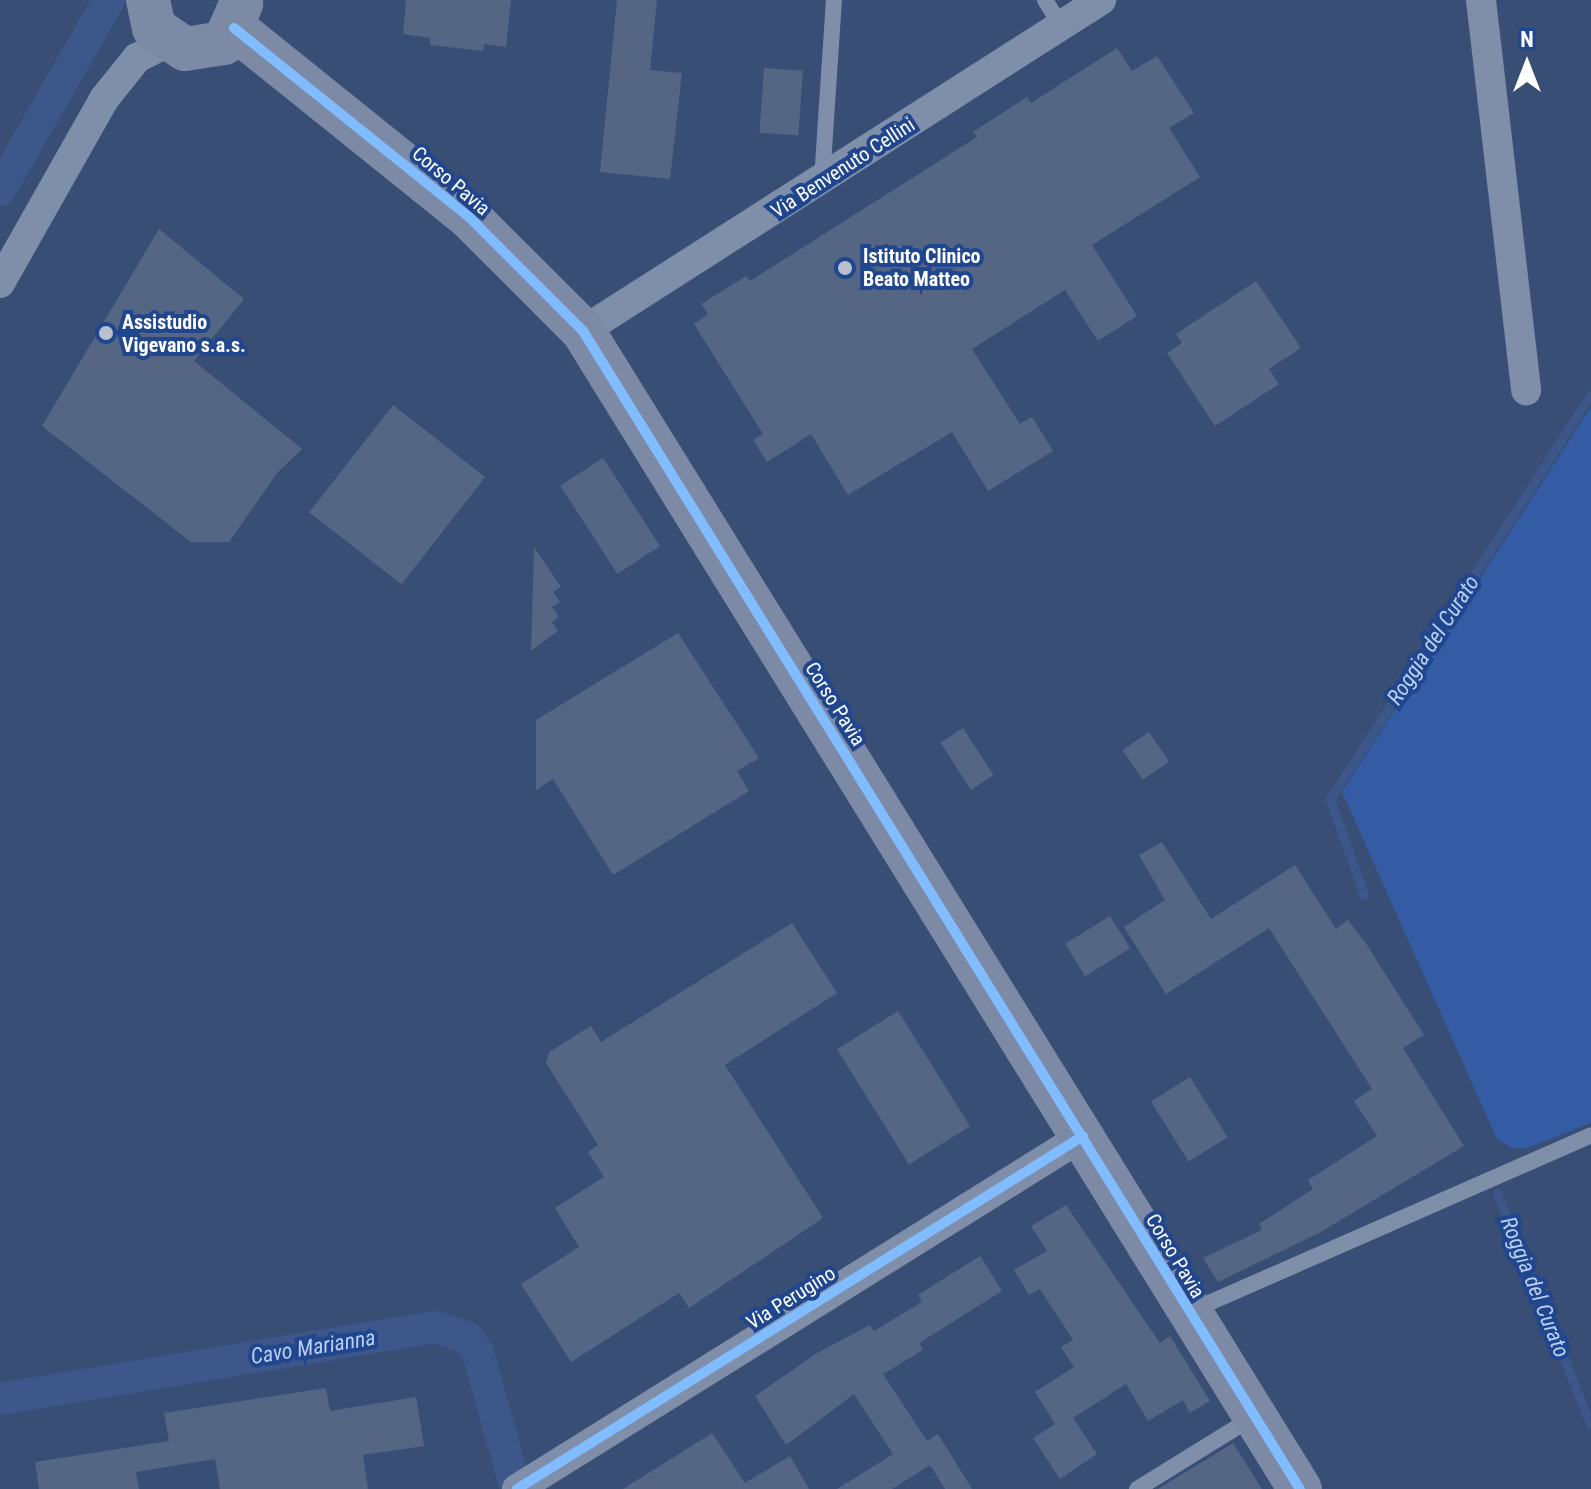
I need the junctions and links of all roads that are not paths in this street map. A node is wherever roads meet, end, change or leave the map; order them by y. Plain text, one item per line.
1 (148, 0) edge
2 (834, 0) edge
3 (1045, 0) edge
4 (1101, 0) edge
5 (1481, 0) edge
6 (237, 14) edge
7 (1062, 27) junction
8 (168, 42) junction
9 (822, 182) junction
10 (0, 283) edge
11 (583, 331) junction
12 (1526, 390) dead end
13 (1591, 1135) edge
14 (1083, 1136) junction
15 (1188, 1313) junction
16 (1254, 1417) junction
17 (522, 1486) edge
18 (1137, 1489) edge
19 (1300, 1489) edge

1 - 8 street
2 - 9 lane
3 - 7 lane
4 - 7 street, Via Benvenuto Cellini
5 - 12 street
6 - 8 street, Corso Pavia
6 - 11 street, Corso Pavia
7 - 9 street, Via Benvenuto Cellini
8 - 10 street
9 - 11 street, Via Benvenuto Cellini
11 - 14 street, Corso Pavia
13 - 15 lane
14 - 15 street, Corso Pavia
14 - 17 street, Via Perugino
15 - 16 street, Corso Pavia
16 - 18 lane
16 - 19 street, Corso Pavia

